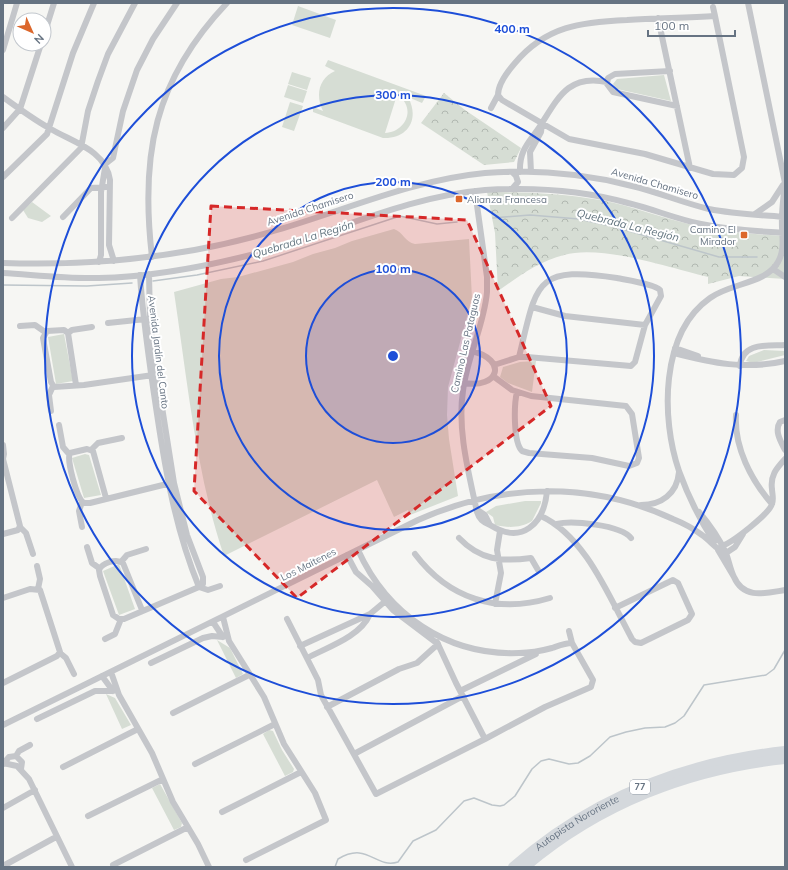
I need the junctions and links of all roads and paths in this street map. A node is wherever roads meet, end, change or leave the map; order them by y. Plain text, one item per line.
1 (16, 3) edge
2 (94, 3) edge
3 (135, 3) edge
4 (177, 3) edge
5 (227, 3) edge
6 (748, 3) edge
7 (713, 7) dead end
8 (715, 16) junction
9 (658, 18) junction
10 (3, 50) edge
11 (38, 52) edge
12 (670, 72) junction
13 (607, 82) junction
14 (498, 95) junction
15 (3, 97) edge
16 (677, 106) junction
17 (490, 108) dead end
18 (20, 109) junction
19 (542, 124) junction
20 (3, 128) edge
21 (50, 128) junction
22 (82, 145) junction
23 (104, 167) junction
24 (690, 168) junction
25 (512, 172) junction
26 (520, 172) junction
27 (531, 172) junction
28 (3, 177) edge
29 (785, 182) edge
30 (102, 187) junction
31 (110, 187) junction
32 (512, 189) junction
33 (475, 191) junction
34 (754, 214) junction
35 (63, 217) dead end
36 (783, 217) edge
37 (12, 218) dead end
38 (785, 233) edge
39 (152, 257) junction
40 (114, 261) junction
41 (99, 262) junction
42 (3, 263) edge
43 (71, 264) junction
44 (773, 269) junction
45 (3, 273) edge
46 (149, 274) junction
47 (140, 275) junction
48 (69, 277) junction
49 (785, 277) edge
50 (532, 307) junction
51 (146, 319) junction
52 (108, 323) dead end
53 (645, 324) junction
54 (20, 326) dead end
55 (92, 327) dead end
56 (45, 332) junction
57 (68, 333) junction
58 (785, 345) edge
59 (472, 351) junction
60 (675, 351) junction
61 (519, 357) junction
62 (785, 361) edge
63 (494, 365) junction
64 (740, 366) junction
65 (154, 375) junction
66 (493, 376) junction
67 (464, 383) junction
68 (76, 385) junction
69 (53, 386) junction
70 (517, 392) junction
71 (51, 411) dead end
72 (736, 414) dead end
73 (785, 420) edge
74 (59, 426) dead end
75 (122, 438) dead end
76 (3, 445) edge
77 (91, 450) junction
78 (785, 450) edge
79 (69, 454) junction
80 (785, 458) edge
81 (679, 471) junction
82 (771, 482) junction
83 (171, 483) junction
84 (759, 487) junction
85 (547, 490) junction
86 (106, 498) junction
87 (474, 500) junction
88 (82, 502) junction
89 (638, 504) junction
90 (772, 504) junction
91 (541, 516) junction
92 (556, 524) junction
93 (20, 527) junction
94 (82, 527) dead end
95 (500, 531) junction
96 (745, 532) junction
97 (3, 534) edge
98 (459, 538) dead end
99 (631, 538) dead end
100 (87, 547) dead end
101 (146, 548) dead end
102 (720, 548) junction
103 (358, 550) junction
104 (33, 554) dead end
105 (416, 554) dead end
106 (726, 554) junction
107 (347, 555) junction
108 (498, 560) junction
109 (121, 562) junction
110 (37, 566) dead end
111 (99, 568) junction
112 (538, 570) dead end
113 (734, 577) junction
114 (220, 586) dead end
115 (200, 587) junction
116 (38, 589) junction
117 (785, 590) edge
118 (3, 598) edge
119 (550, 598) dead end
120 (387, 600) junction
121 (495, 604) junction
122 (614, 608) junction
123 (142, 610) junction
124 (370, 614) junction
125 (223, 617) junction
126 (121, 619) junction
127 (287, 619) dead end
128 (213, 622) junction
129 (569, 631) dead end
130 (437, 636) junction
131 (223, 637) junction
132 (105, 639) dead end
133 (229, 641) junction
134 (572, 643) junction
135 (438, 644) junction
136 (300, 646) junction
137 (545, 650) junction
138 (60, 653) junction
139 (521, 653) junction
140 (307, 658) junction
141 (520, 661) junction
142 (151, 663) dead end
143 (111, 672) junction
144 (74, 674) dead end
145 (249, 675) junction
146 (102, 676) junction
147 (3, 683) edge
148 (113, 691) junction
149 (461, 694) junction
150 (119, 695) junction
151 (327, 707) junction
152 (173, 713) dead end
153 (37, 719) dead end
154 (276, 724) junction
155 (3, 725) edge
156 (138, 730) junction
157 (485, 740) junction
158 (30, 745) dead end
159 (785, 751) edge
160 (354, 754) junction
161 (16, 756) junction
162 (785, 759) edge
163 (4, 763) edge
164 (194, 764) dead end
165 (63, 767) dead end
166 (21, 769) junction
167 (301, 772) junction
168 (163, 779) junction
169 (35, 790) junction
170 (3, 808) edge
171 (222, 812) dead end
172 (88, 816) dead end
173 (188, 827) junction
174 (56, 837) junction
175 (246, 860) dead end
176 (113, 864) dead end
177 (3, 866) edge
178 (72, 867) edge
179 (209, 867) edge
180 (513, 867) edge
181 (525, 867) edge

1 - 10 street
2 - 21 street
3 - 22 street
4 - 23 street
5 - 39 street
6 - 29 street
7 - 8 street
8 - 9 street
8 - 24 street
9 - 12 street
9 - 14 street
11 - 18 street
12 - 13 street
12 - 16 street
13 - 16 street
13 - 19 street
14 - 17 street
14 - 19 street
15 - 18 street
16 - 24 street
18 - 20 street
18 - 21 street
19 - 24 street
19 - 26 street
19 - 27 street
21 - 22 street
21 - 28 street
22 - 23 street
22 - 37 street
23 - 30 street
23 - 31 street
25 - 26 street, Avenida Chamisero
25 - 32 street
25 - 39 street, Avenida Chamisero
26 - 27 street, Avenida Chamisero
27 - 34 street, Avenida Chamisero
29 - 34 street
29 - 36 street
30 - 31 street
30 - 35 street
30 - 41 street
31 - 40 street
32 - 33 street
32 - 38 street
33 - 46 street
33 - 59 street, Camino Las Pataguas
34 - 36 street, Avenida Chamisero
36 - 38 street
38 - 44 street
39 - 40 street, Avenida Chamisero
40 - 41 street, Avenida Chamisero
41 - 43 street, Avenida Chamisero
42 - 43 street, Avenida Chamisero
43 - 48 street
44 - 49 street
44 - 60 street
45 - 48 street
46 - 47 street
46 - 51 street, Avenida Jardín del Canto
47 - 48 street
47 - 51 street, Avenida Jardín del Canto
50 - 53 street
50 - 53 street
50 - 61 street
51 - 52 street
51 - 65 street, Avenida Jardín del Canto
53 - 61 street
54 - 56 street
55 - 57 street
56 - 57 street
56 - 69 street
57 - 68 street
58 - 64 street
59 - 63 street
59 - 67 street, Camino Las Pataguas
60 - 64 street
60 - 81 street
61 - 63 street
62 - 64 street
63 - 66 street
65 - 68 street
65 - 83 street, Avenida Jardín del Canto
66 - 67 street
66 - 70 street
67 - 87 street, Camino Las Pataguas
68 - 69 street
69 - 71 street
70 - 70 street
72 - 84 street
73 - 78 street
74 - 79 street
75 - 77 street
76 - 93 street
77 - 79 street
77 - 86 street
79 - 88 street
80 - 82 street
81 - 89 street, Los Maitenes
81 - 102 street
82 - 84 street
82 - 90 street
83 - 86 street
83 - 115 street, Avenida Jardín del Canto
84 - 90 street
85 - 87 street, Los Maitenes
85 - 89 street, Los Maitenes
85 - 91 street
86 - 88 street
87 - 95 street, Camino Las Pataguas
87 - 103 street, Los Maitenes
88 - 94 street
89 - 102 street, Los Maitenes
90 - 96 street
91 - 92 street
91 - 95 street
92 - 99 street
92 - 122 street
93 - 97 street
93 - 104 street
95 - 108 street
96 - 102 street
96 - 106 street
98 - 108 street
100 - 111 street
101 - 109 street
102 - 106 street
102 - 113 street
103 - 107 street, Los Maitenes
103 - 120 street
105 - 121 street
106 - 113 street
107 - 120 street
107 - 125 street, Los Maitenes
108 - 112 street
108 - 121 street
109 - 111 street
109 - 123 street
110 - 116 street
111 - 126 street
113 - 117 street
114 - 115 street
115 - 123 street
116 - 118 street
116 - 138 street
119 - 121 street
120 - 124 street
120 - 130 street
120 - 135 street
122 - 122 street
123 - 126 street
124 - 136 street
124 - 140 street
125 - 128 street, Los Maitenes
125 - 133 street
126 - 132 street
127 - 136 street
128 - 131 street
128 - 143 street, Los Maitenes
129 - 134 street
130 - 135 street
130 - 139 street
131 - 133 street
131 - 142 street
133 - 145 street
134 - 137 street
134 - 157 street
135 - 149 street
135 - 151 street
136 - 140 street
137 - 139 street
137 - 141 street
138 - 144 street
138 - 147 street
139 - 141 street
140 - 151 street
141 - 149 street
143 - 146 street, Los Maitenes
143 - 150 street
145 - 152 street
145 - 154 street
146 - 148 street
146 - 155 street, Los Maitenes
148 - 150 street
148 - 153 street
149 - 157 street
149 - 160 street
150 - 156 street
151 - 160 street
154 - 164 street
154 - 167 street
156 - 165 street
156 - 168 street
157 - 160 street
158 - 161 street
159 - 180 highway, Autopista Nororiente / 77
161 - 163 street
161 - 166 street
162 - 181 highway, Autopista Nororiente / 77
163 - 166 street
166 - 169 street
167 - 171 street
167 - 175 street
168 - 172 street
168 - 173 street
169 - 170 street
169 - 174 street
173 - 176 street
173 - 179 street
174 - 177 street
174 - 178 street

